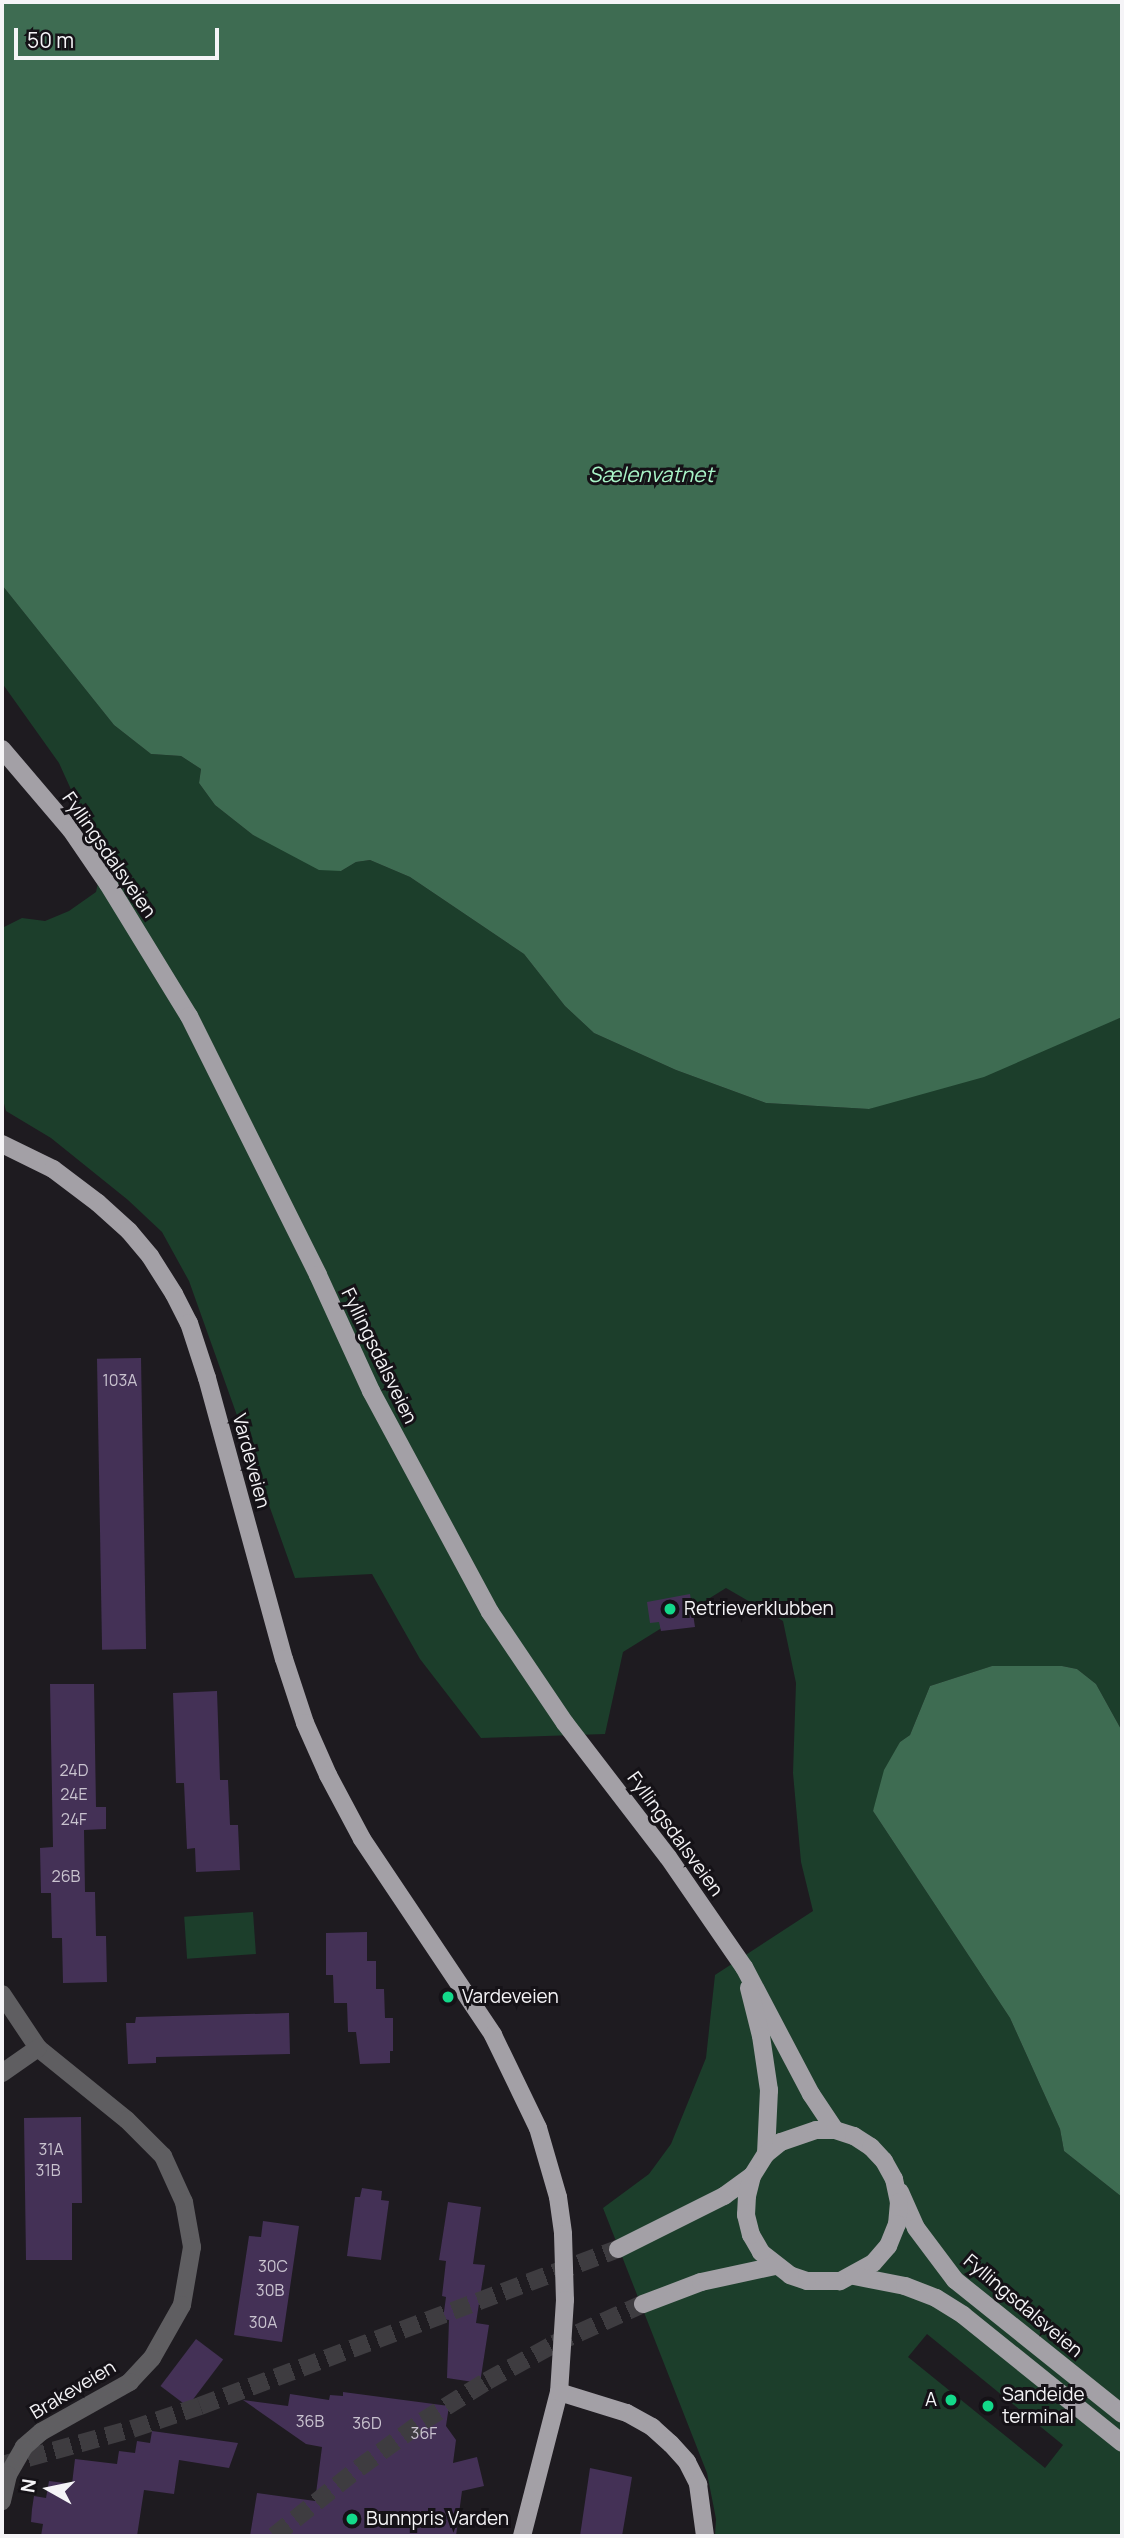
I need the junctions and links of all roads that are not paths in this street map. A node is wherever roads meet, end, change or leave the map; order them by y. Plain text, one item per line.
1 (2, 749) edge
2 (2, 1144) edge
3 (744, 1967) junction
4 (2, 1994) edge
5 (38, 2048) junction
6 (2, 2073) edge
7 (835, 2130) junction
8 (766, 2154) junction
9 (752, 2176) junction
10 (894, 2179) junction
11 (618, 2249) tunnel mouth
12 (775, 2266) junction
13 (854, 2276) junction
14 (643, 2304) tunnel mouth
15 (558, 2392) junction
16 (1122, 2414) edge
17 (1122, 2443) edge
18 (2, 2501) edge
19 (522, 2536) edge
20 (705, 2536) edge

1 - 3 main road, Fyllingsdalsveien
2 - 15 main road, Vardeveien
3 - 7 main road, Fyllingsdalsveien
3 - 8 main road, Fyllingsdalsveien
4 - 5 street, Brakeveien
5 - 6 street
5 - 18 street, Brakeveien
7 - 8 main road
7 - 10 main road
8 - 9 main road
9 - 11 main road
9 - 12 main road
10 - 13 main road
10 - 16 main road, Fyllingsdalsveien
12 - 13 main road
12 - 14 main road
13 - 17 main road
15 - 19 main road, Vardeveien
15 - 20 main road

